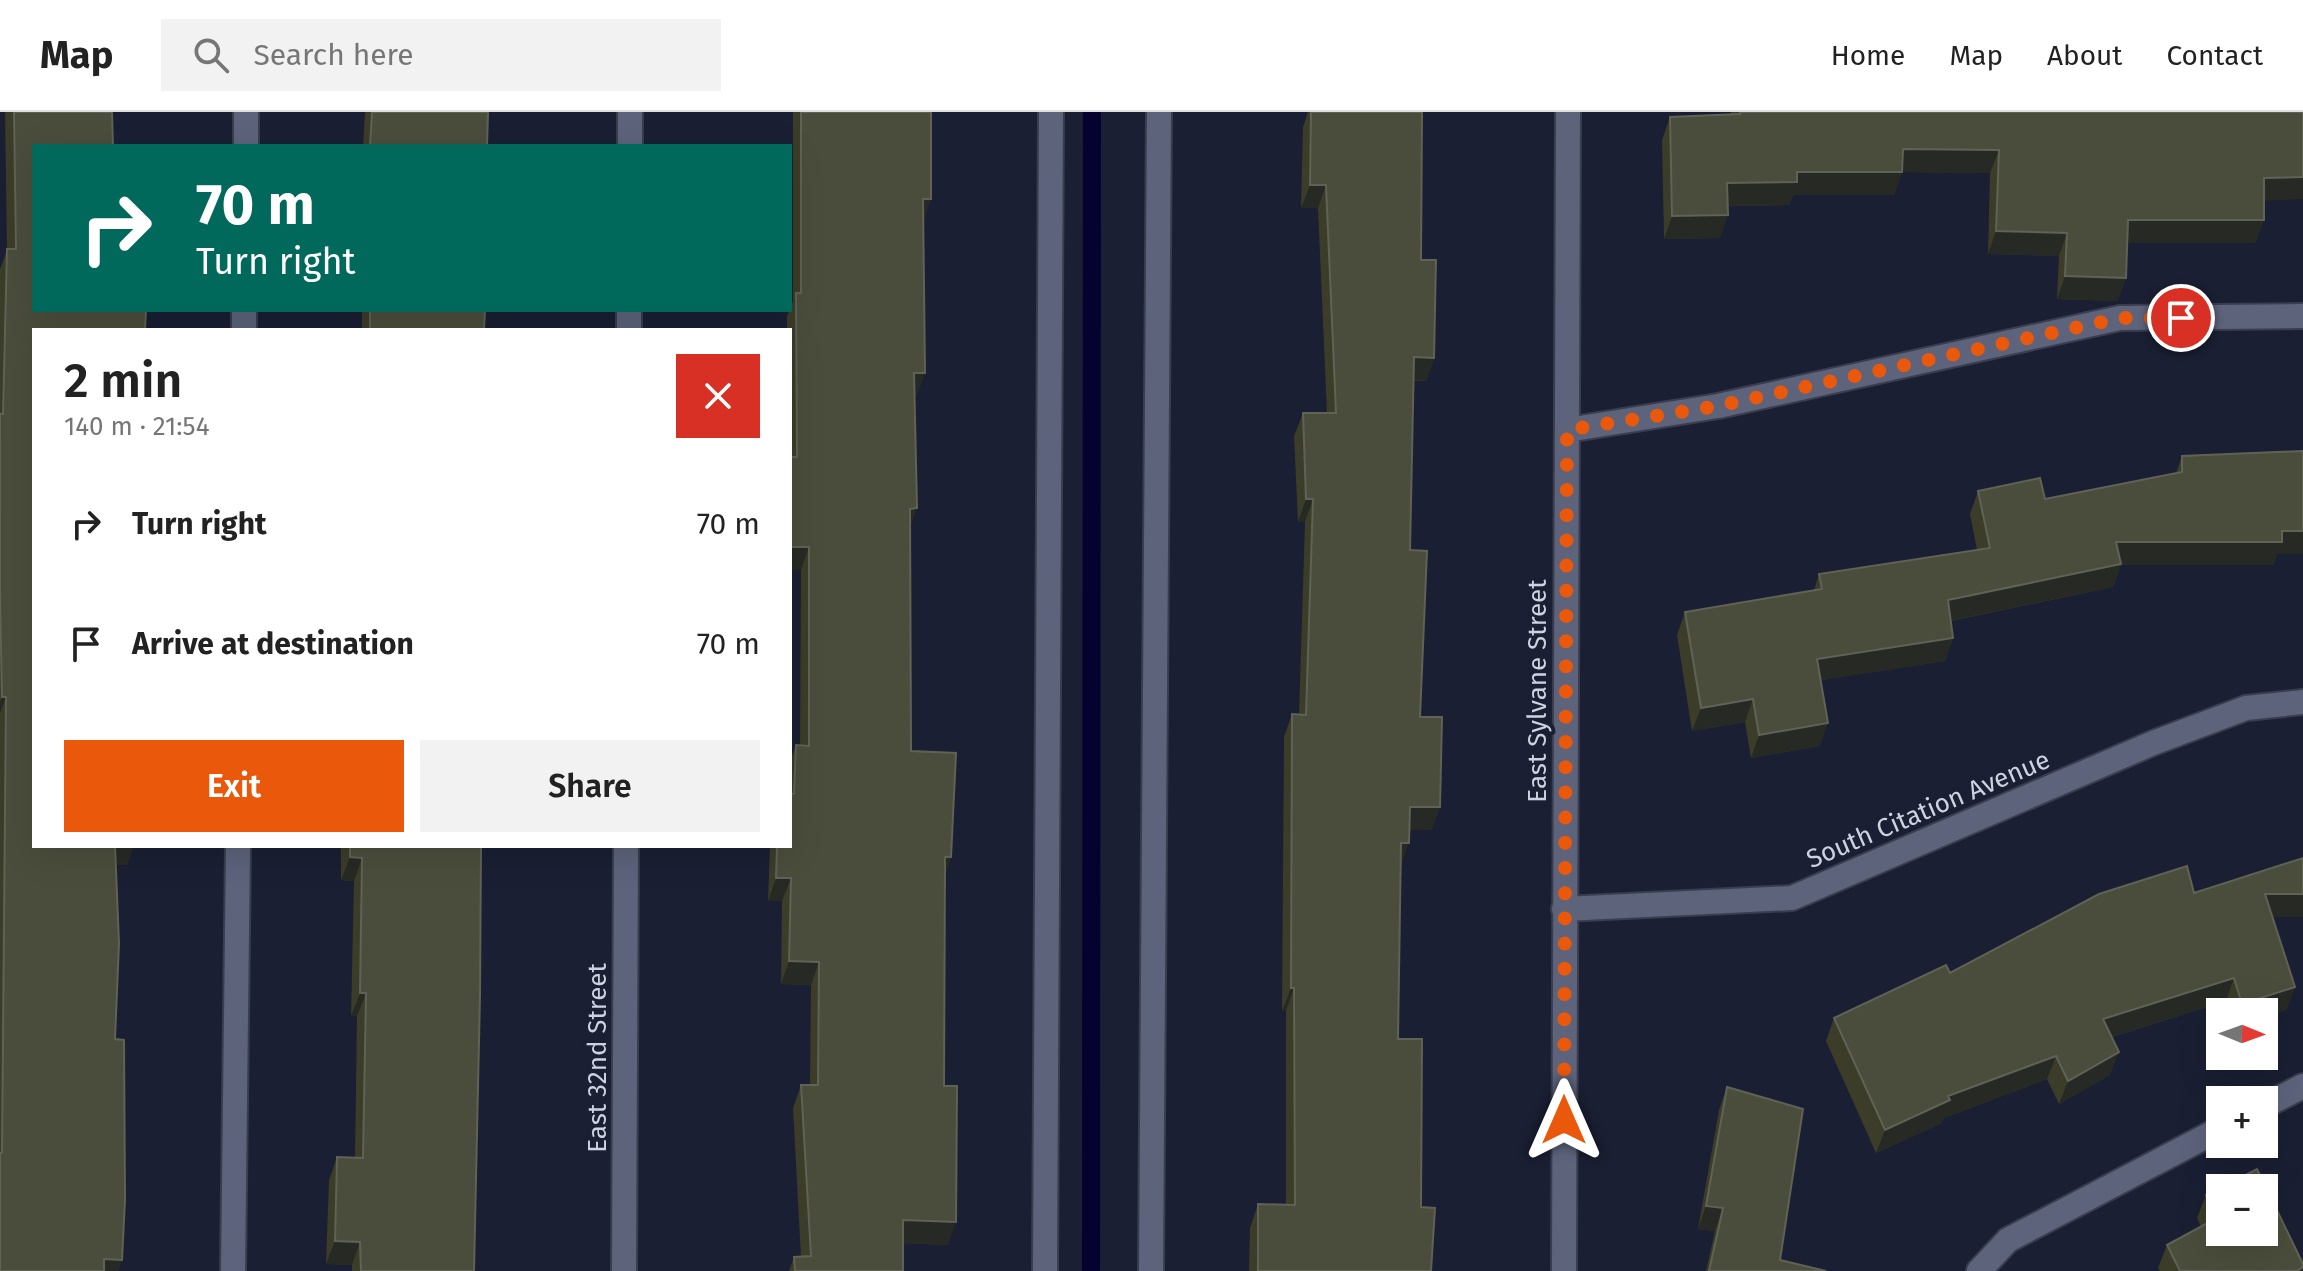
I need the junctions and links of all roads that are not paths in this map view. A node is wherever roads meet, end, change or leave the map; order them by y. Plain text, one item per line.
1 (246, 112) edge
2 (630, 112) edge
3 (1051, 112) edge
4 (1159, 112) edge
5 (1568, 112) edge
6 (246, 144) edge
7 (630, 144) edge
8 (2303, 316) edge
9 (1567, 430) junction
10 (2303, 702) edge
11 (238, 848) edge
12 (626, 848) edge
13 (1564, 909) junction
14 (2303, 1086) edge
15 (2278, 1099) edge
16 (2206, 1136) edge
17 (233, 1271) edge
18 (624, 1271) edge
19 (1045, 1271) edge
20 (1151, 1271) edge
21 (1564, 1271) edge
22 (1979, 1271) edge

1 - 6 street
2 - 7 street
3 - 19 street
4 - 20 street
5 - 9 street, East Sylvane Street
8 - 9 street
9 - 13 street, East Sylvane Street
10 - 13 street, South Citation Avenue
11 - 17 street
12 - 18 street, East 32nd Street
13 - 21 street, East Sylvane Street
14 - 15 street
16 - 22 street

